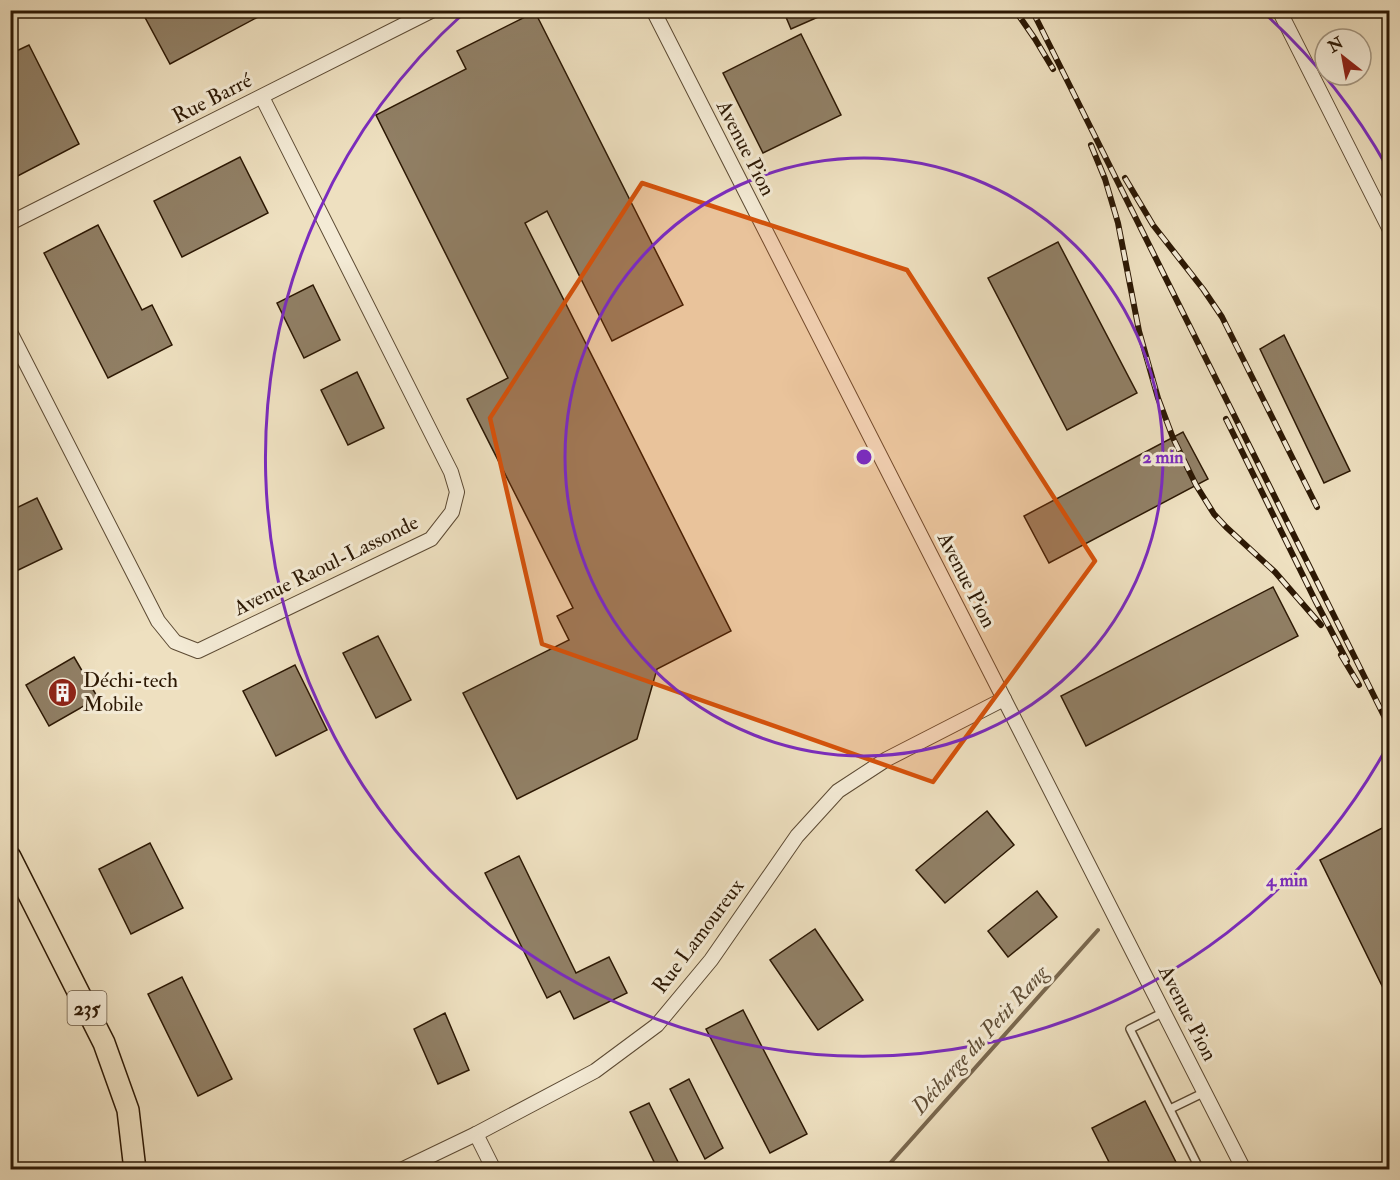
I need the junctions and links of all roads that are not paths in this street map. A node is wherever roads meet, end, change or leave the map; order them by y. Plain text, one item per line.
1 (433, 10) edge
2 (652, 10) edge
3 (1279, 10) edge
4 (262, 97) junction
5 (10, 224) edge
6 (1389, 230) edge
7 (10, 332) edge
8 (1004, 699) junction
9 (10, 857) edge
10 (1164, 1012) junction
11 (1205, 1092) junction
12 (1170, 1109) junction
13 (476, 1134) junction
14 (135, 1170) edge
15 (401, 1170) edge
16 (494, 1170) edge
17 (1200, 1170) edge
18 (1244, 1170) edge

1 - 4 street, Rue Barré
2 - 8 street, Avenue Pion
3 - 6 street
4 - 5 street, Rue Barré
4 - 7 street, Avenue Raoul-Lassonde
8 - 10 street, Avenue Pion
8 - 13 street, Rue Lamoureux
9 - 14 main road, 235
10 - 11 street, Avenue Pion
10 - 12 lane
11 - 12 lane
11 - 18 street, Avenue Pion
12 - 17 lane
13 - 15 street, Rue Lamoureux
13 - 16 street

